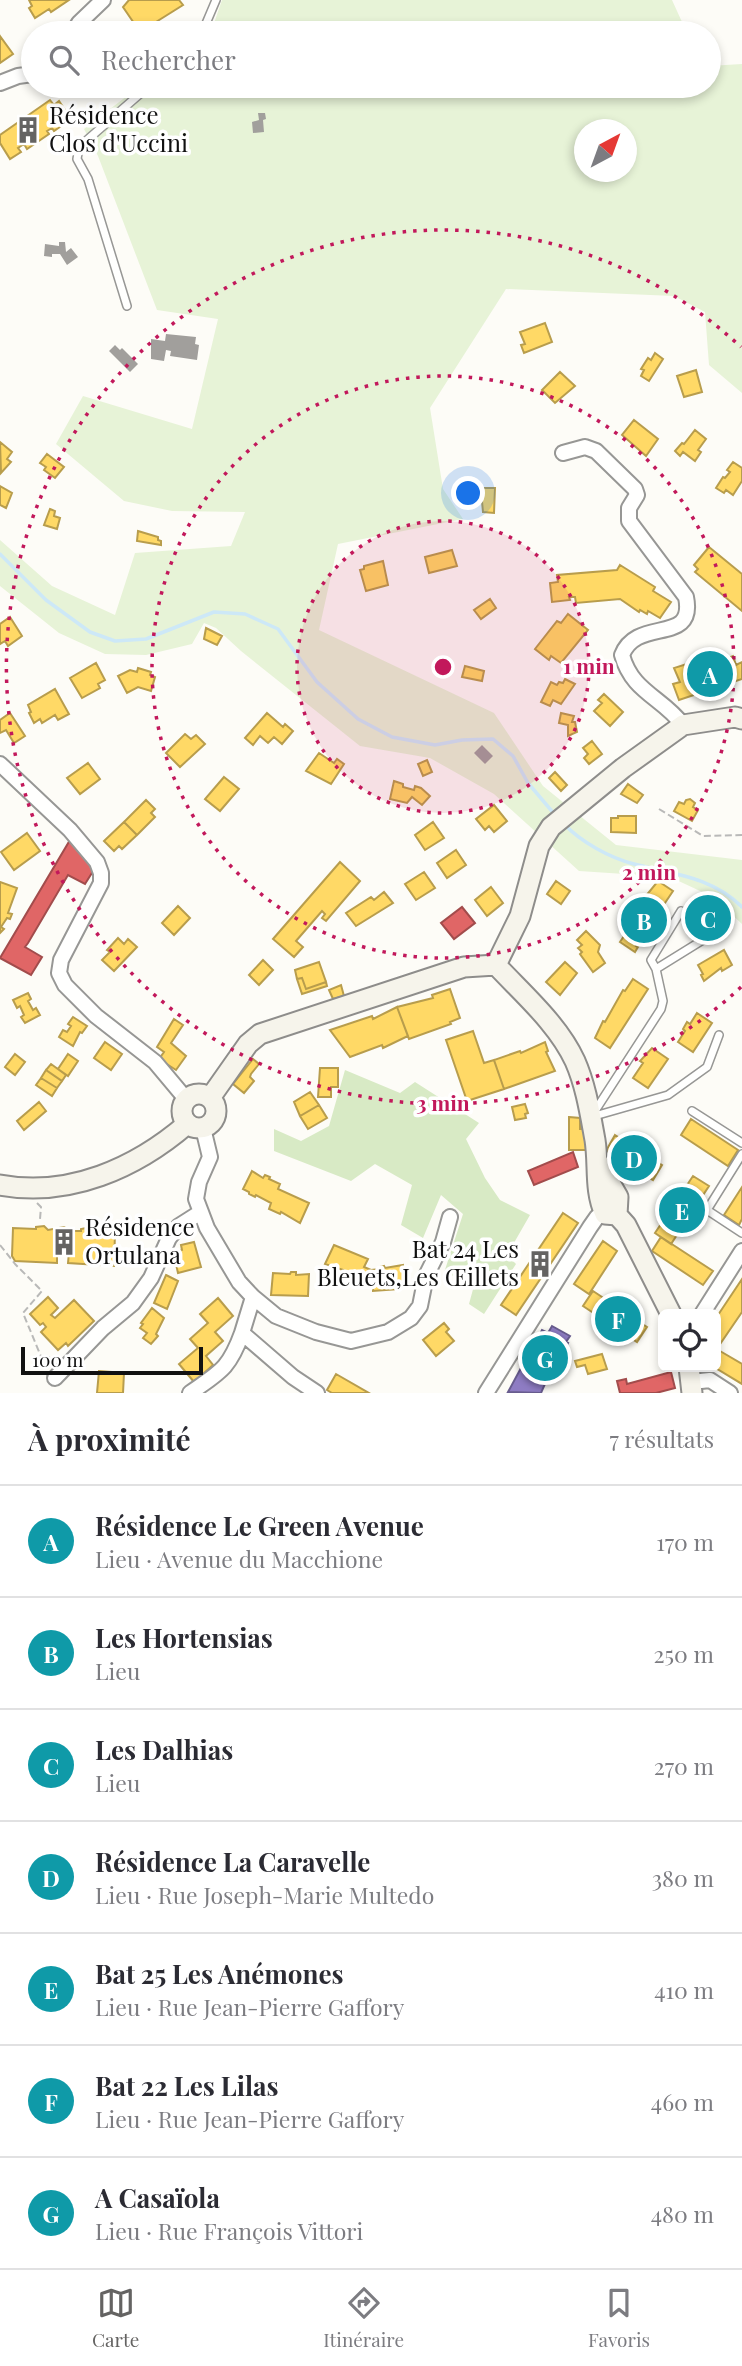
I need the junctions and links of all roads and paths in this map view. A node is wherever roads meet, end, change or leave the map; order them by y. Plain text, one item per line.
1 (103, 0) edge
2 (216, 0) edge
3 (81, 21) edge
4 (207, 21) edge
5 (21, 76) edge
6 (0, 83) edge
7 (135, 98) edge
8 (127, 306) dead end
9 (563, 453) dead end
10 (742, 719) edge
11 (683, 725) junction
12 (0, 764) edge
13 (659, 809) dead end
14 (742, 835) edge
15 (496, 965) junction
16 (656, 969) junction
17 (719, 1035) dead end
18 (210, 1098) junction
19 (186, 1099) junction
20 (692, 1111) dead end
21 (591, 1118) junction
22 (195, 1126) junction
23 (742, 1143) edge
24 (742, 1154) edge
25 (0, 1185) edge
26 (32, 1198) dead end
27 (201, 1212) junction
28 (611, 1214) junction
29 (450, 1217) dead end
30 (40, 1219) dead end
31 (742, 1233) edge
32 (0, 1245) edge
33 (742, 1251) edge
34 (253, 1297) junction
35 (668, 1309) edge
36 (705, 1309) edge
37 (242, 1333) junction
38 (50, 1357) dead end
39 (55, 1378) dead end
40 (691, 1381) edge
41 (190, 1393) edge
42 (317, 1393) edge
43 (486, 1393) edge
44 (730, 1393) edge

1 - 3 street
2 - 4 lane
5 - 6 street
7 - 8 lane
9 - 11 street
10 - 11 main road
11 - 15 main road
12 - 19 street
13 - 14 path
15 - 18 main road
15 - 21 main road
16 - 16 lane
16 - 21 lane
17 - 21 lane
18 - 19 main road
18 - 22 main road
19 - 22 main road
20 - 23 lane
21 - 28 main road
22 - 25 main road
22 - 27 street
24 - 31 lane
26 - 30 path
27 - 34 street
27 - 39 street
28 - 35 main road
28 - 43 street
29 - 34 street
32 - 38 path
33 - 36 street
34 - 37 street
37 - 41 street
37 - 42 street
40 - 44 street

